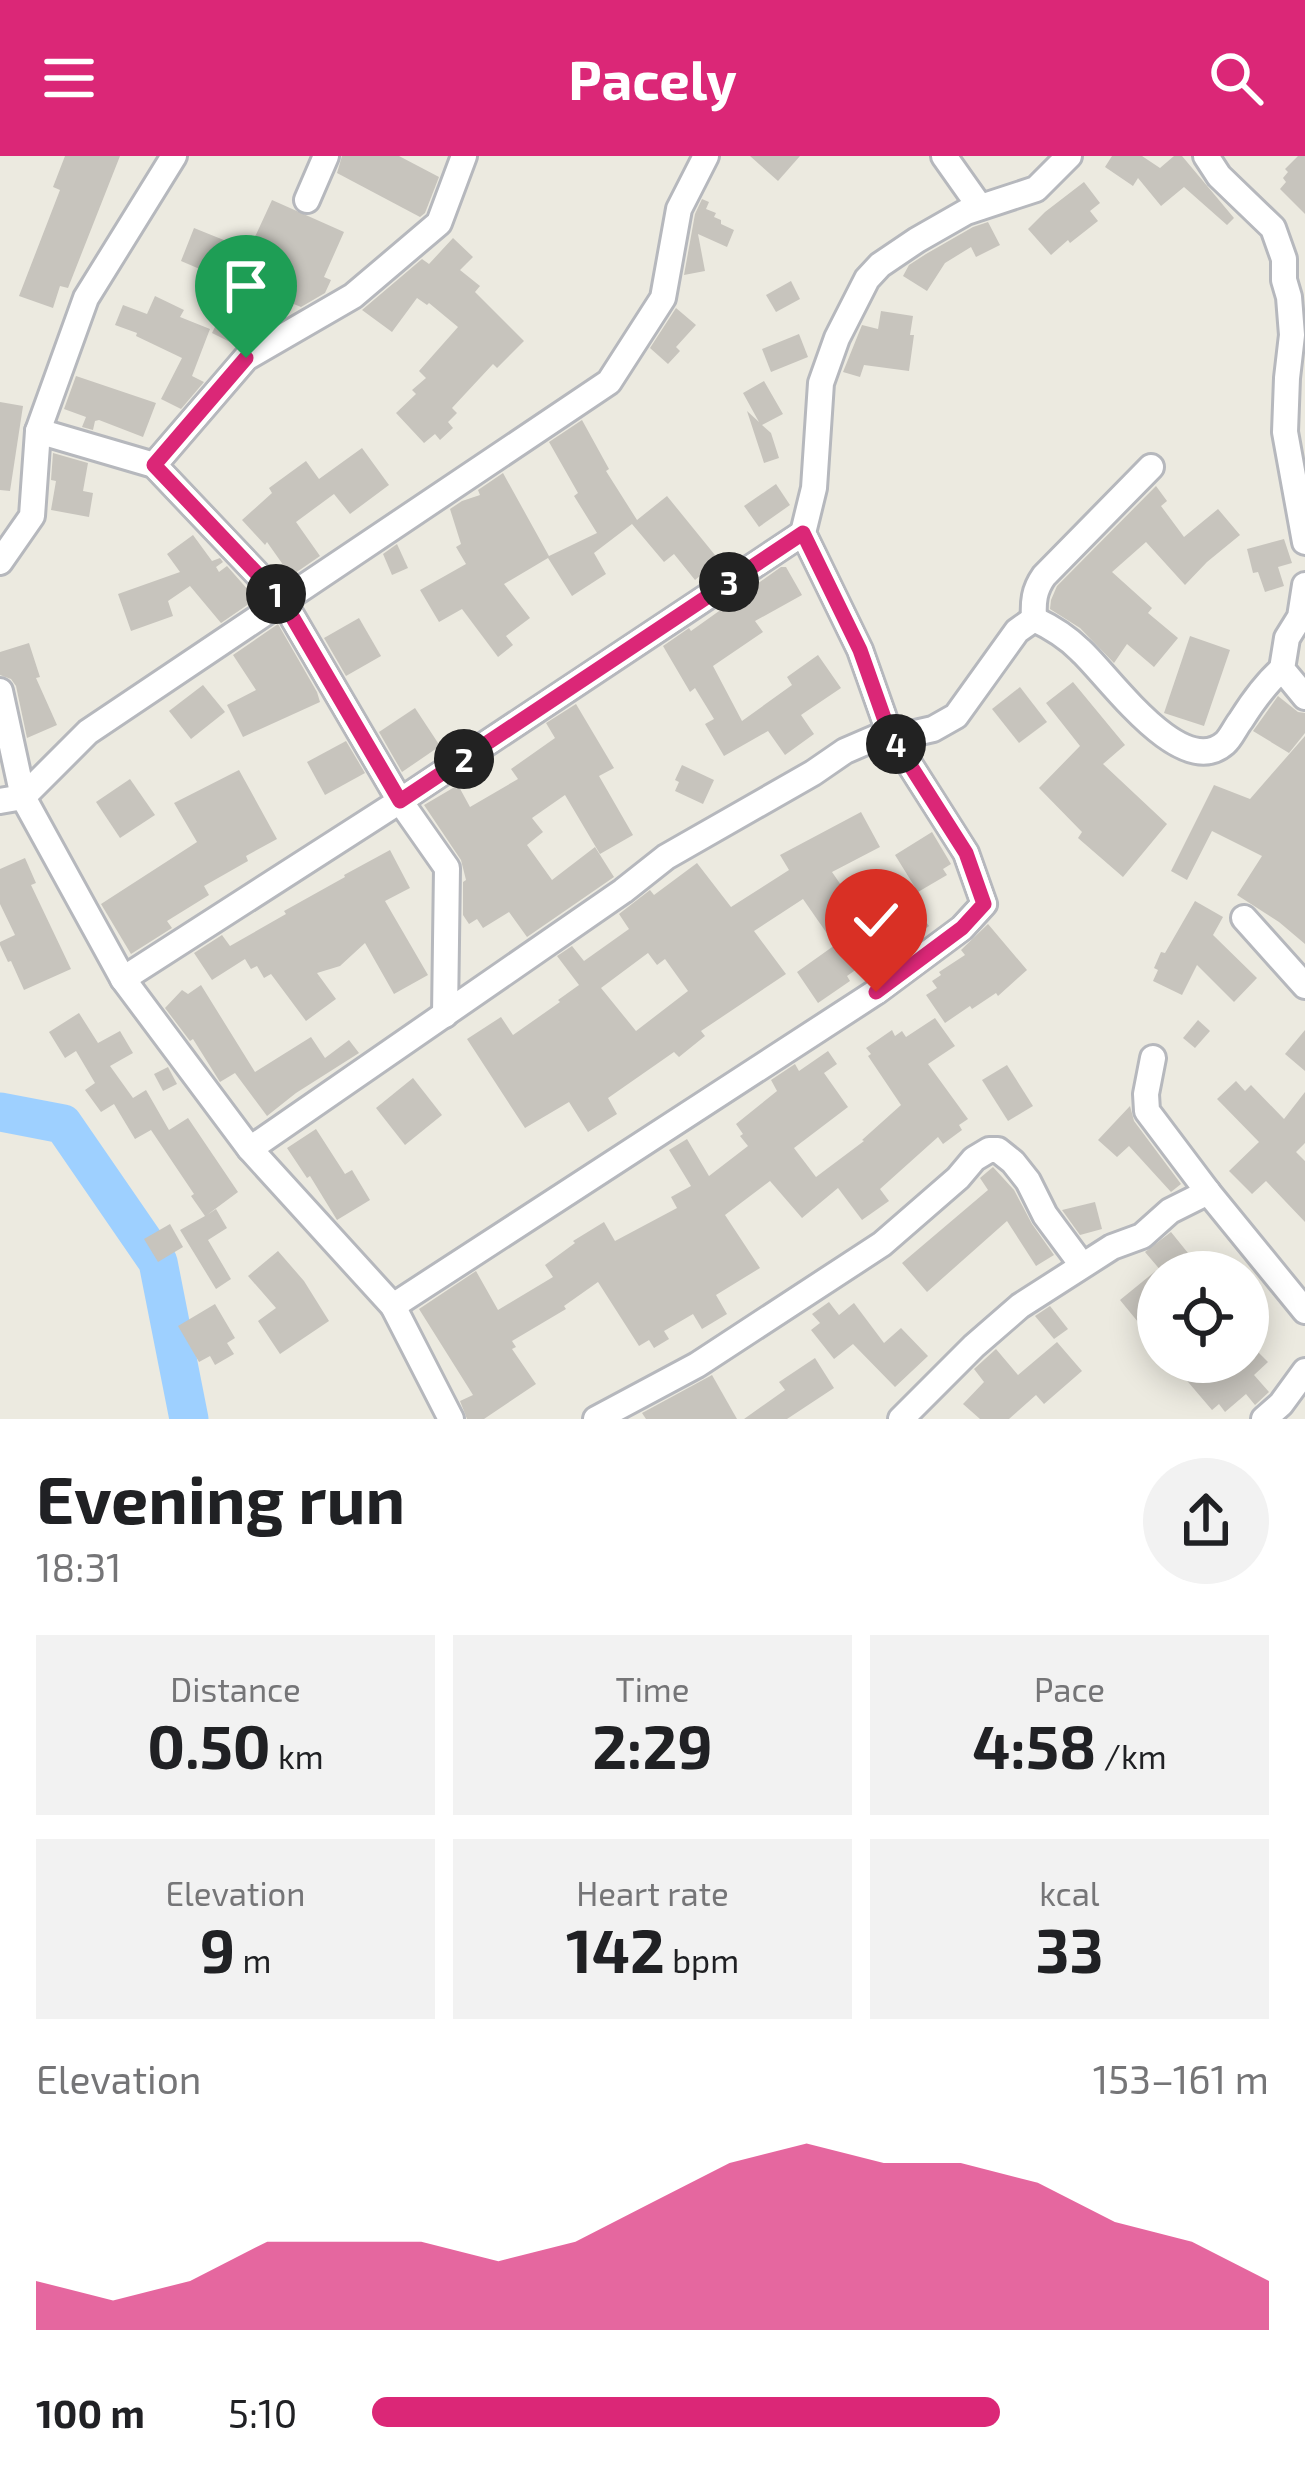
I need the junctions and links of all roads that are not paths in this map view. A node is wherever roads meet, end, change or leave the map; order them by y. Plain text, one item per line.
1 (174, 156) edge
2 (326, 156) edge
3 (464, 156) edge
4 (706, 156) edge
5 (944, 156) edge
6 (1069, 156) edge
7 (1206, 156) edge
8 (307, 200) dead end
9 (980, 207) junction
10 (38, 431) junction
11 (154, 465) junction
12 (1151, 467) dead end
13 (803, 533) junction
14 (1305, 542) edge
15 (0, 562) edge
16 (1305, 585) edge
17 (283, 601) junction
18 (1034, 619) junction
19 (1282, 669) junction
20 (0, 691) edge
21 (1305, 698) edge
22 (889, 732) junction
23 (11, 799) edge
24 (400, 801) junction
25 (1244, 918) dead end
26 (123, 979) junction
27 (1305, 986) edge
28 (445, 1015) junction
29 (1153, 1058) dead end
30 (250, 1149) junction
31 (1208, 1192) junction
32 (1082, 1265) junction
33 (393, 1306) junction
34 (1305, 1311) edge
35 (1305, 1371) edge
36 (451, 1419) edge
37 (596, 1419) edge
38 (902, 1419) edge
39 (1264, 1419) edge

1 - 10 street
2 - 8 street
3 - 11 street
4 - 17 street
5 - 9 street
6 - 9 street
7 - 14 street
9 - 13 street
10 - 11 street
10 - 15 street
11 - 17 street
12 - 18 street
13 - 22 street
13 - 24 street
16 - 19 street
17 - 23 street
17 - 24 street
18 - 19 street
18 - 22 street
19 - 21 street
20 - 23 street
22 - 28 street
22 - 33 street
23 - 26 street
24 - 26 street
24 - 28 street
25 - 27 street
26 - 30 street
28 - 30 street
29 - 31 street
30 - 33 street
31 - 32 street
31 - 34 street
32 - 37 street
32 - 38 street
33 - 36 street
35 - 39 street

